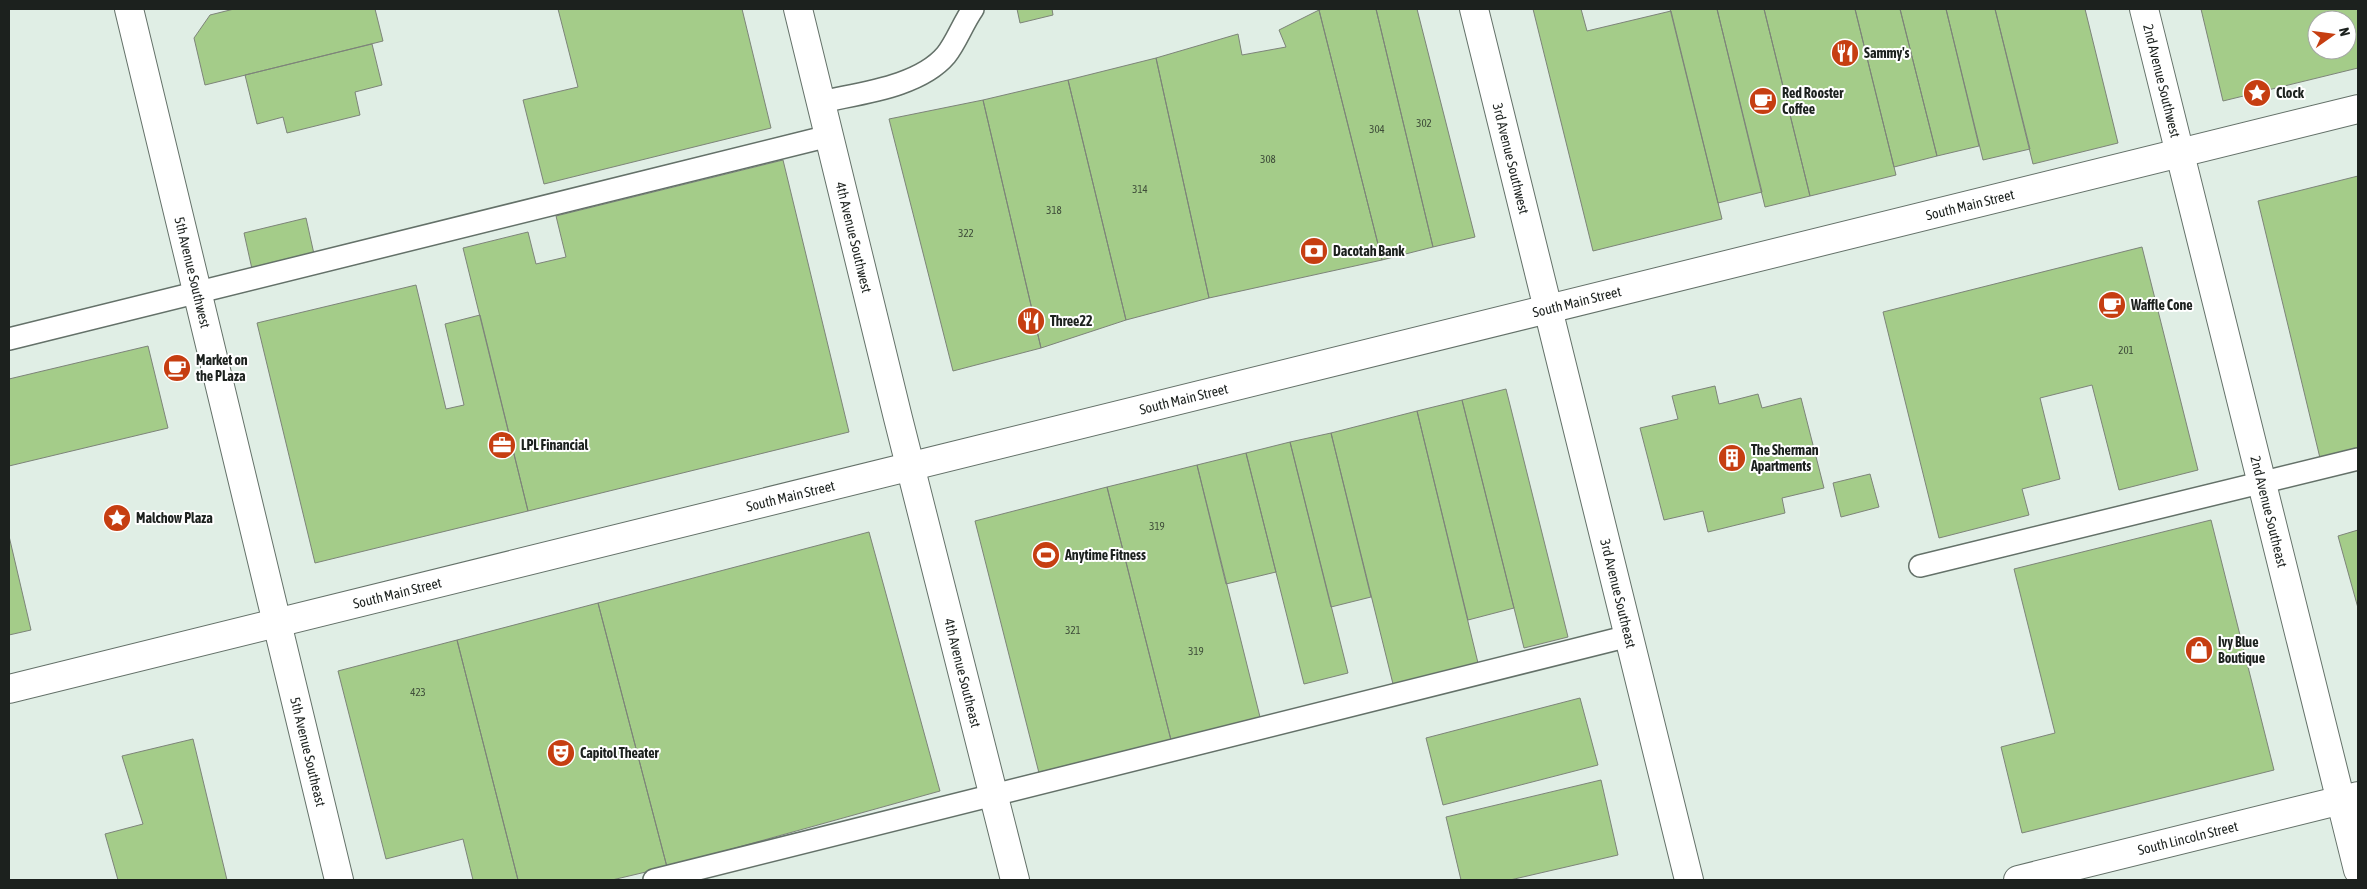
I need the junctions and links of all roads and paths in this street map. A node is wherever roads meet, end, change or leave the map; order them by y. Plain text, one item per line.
1 (128, 9) edge
2 (798, 9) edge
3 (1474, 9) edge
4 (2144, 9) edge
5 (966, 14) edge
6 (821, 102) junction
7 (2358, 108) edge
8 (829, 136) junction
9 (2180, 153) junction
10 (196, 294) junction
11 (1548, 308) junction
12 (9, 340) edge
13 (2358, 459) edge
14 (910, 465) junction
15 (2263, 483) junction
16 (1920, 566) dead end
17 (275, 624) junction
18 (1629, 636) junction
19 (9, 688) edge
20 (992, 794) junction
21 (2350, 798) edge
22 (2358, 870) edge
23 (339, 880) edge
24 (654, 880) edge
25 (1014, 880) edge
26 (1690, 880) edge
27 (2018, 880) edge

1 - 10 street, 5th Avenue Southwest
2 - 6 street, 4th Avenue Southwest
3 - 11 street, 3rd Avenue Southwest
4 - 9 street, 2nd Avenue Southwest
5 - 6 lane
6 - 8 street, 4th Avenue Southwest
7 - 9 street, South Main Street
8 - 10 lane
8 - 14 street, 4th Avenue Southwest
9 - 11 street, South Main Street
9 - 15 street, 2nd Avenue Southeast
10 - 12 lane
10 - 17 street, 5th Avenue Southwest
11 - 14 street, South Main Street
11 - 18 street, 3rd Avenue Southeast
13 - 15 lane
14 - 17 street, South Main Street
14 - 20 street, 4th Avenue Southeast
15 - 16 lane
15 - 21 street, 2nd Avenue Southeast
17 - 19 street, South Main Street
17 - 23 street, 5th Avenue Southeast
18 - 20 lane
18 - 26 street, 3rd Avenue Southeast
20 - 24 lane
20 - 25 street, 4th Avenue Southeast
21 - 22 street, 2nd Avenue Southeast
21 - 27 street, South Lincoln Street

